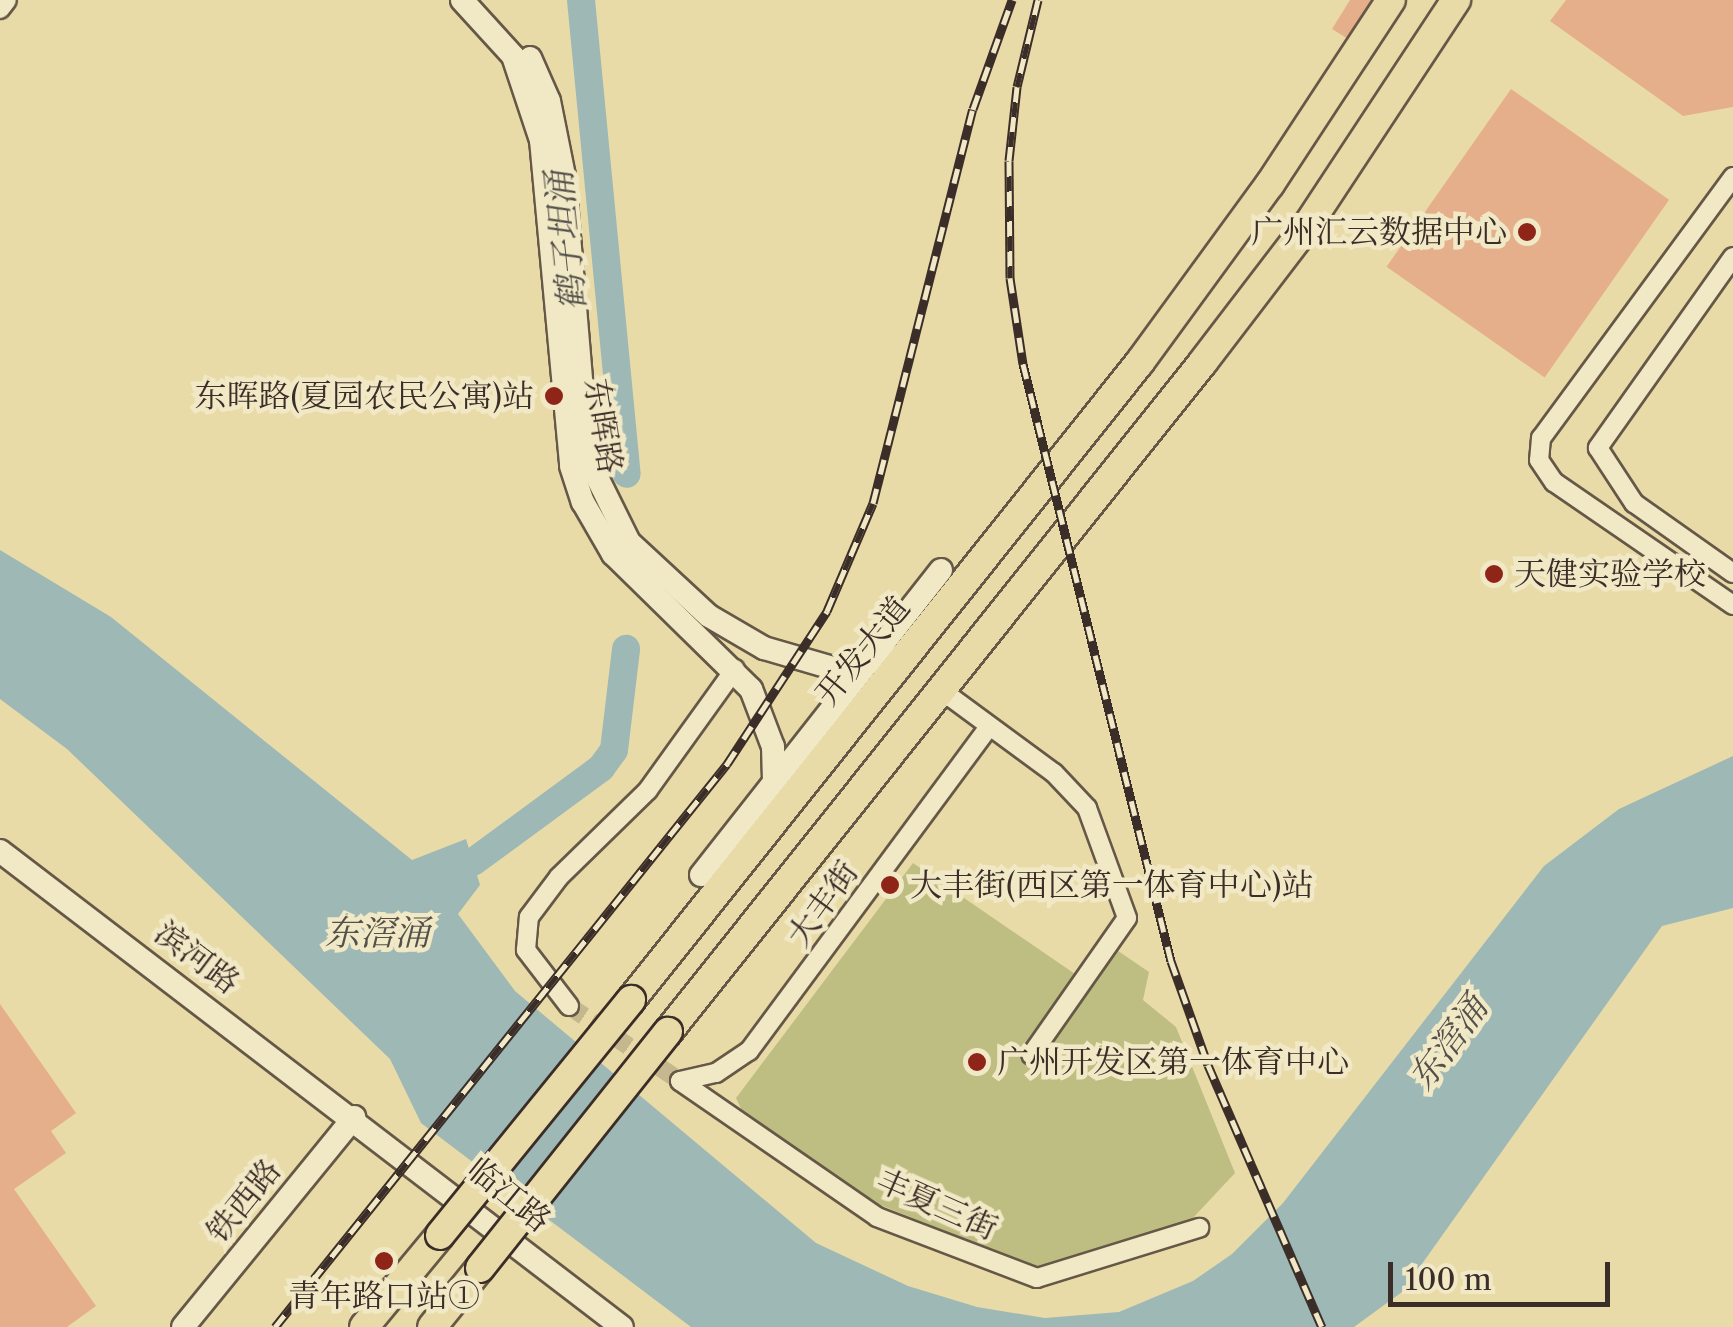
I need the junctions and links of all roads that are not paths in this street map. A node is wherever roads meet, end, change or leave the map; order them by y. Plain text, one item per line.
1 (7, 0) edge
2 (462, 0) edge
3 (487, 0) edge
4 (1392, 0) edge
5 (1456, 0) edge
6 (0, 9) edge
7 (1733, 177) edge
8 (1733, 256) edge
9 (941, 570) dead end
10 (1733, 573) edge
11 (1733, 606) edge
12 (903, 657) junction
13 (864, 666) junction
14 (735, 669) junction
15 (941, 690) junction
16 (989, 727) junction
17 (778, 778) junction
18 (775, 815) junction
19 (0, 851) edge
20 (701, 875) dead end
21 (569, 1006) tunnel mouth
22 (1031, 1055) dead end
23 (680, 1081) joint
24 (354, 1117) junction
25 (1199, 1228) dead end
26 (183, 1327) edge
27 (364, 1327) edge
28 (432, 1327) edge
29 (622, 1327) edge

1 - 6 street
2 - 14 street, 东晖路
3 - 13 street, 东晖路
4 - 12 main road, 开发大道
5 - 15 main road
7 - 11 street
8 - 10 street
9 - 13 street
12 - 13 street, 东晖路
12 - 18 main road, 开发大道
13 - 17 street
14 - 17 street, 东晖路
14 - 21 street
15 - 16 street
15 - 28 main road, bridge
16 - 22 street
16 - 23 street, 大丰街
17 - 18 street, 东晖路
17 - 20 street
18 - 27 main road, 开发大道, bridge
19 - 24 street, 滨河路
23 - 25 street, 丰夏三街
24 - 26 street, 铁西路
24 - 29 street, 临江路

